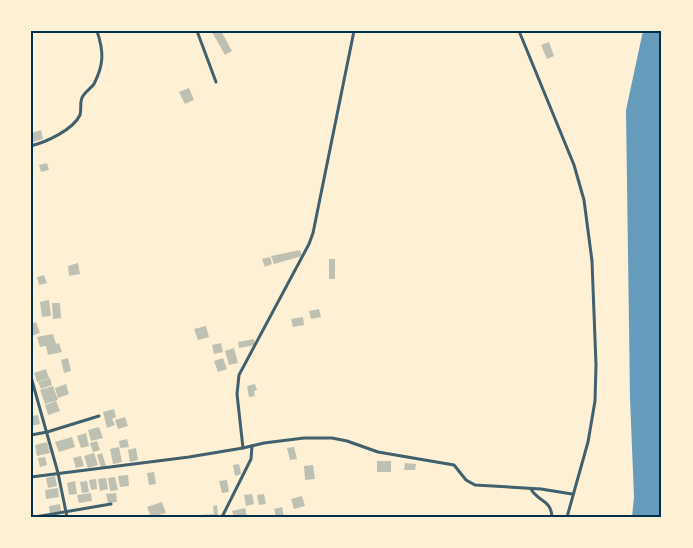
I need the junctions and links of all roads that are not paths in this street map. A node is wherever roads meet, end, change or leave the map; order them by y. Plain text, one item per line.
1 (97, 31) edge
2 (197, 31) edge
3 (354, 31) edge
4 (519, 31) edge
5 (216, 82) dead end
6 (31, 146) edge
7 (31, 377) edge
8 (34, 393) edge
9 (99, 416) dead end
10 (47, 432) junction
11 (31, 435) edge
12 (252, 446) junction
13 (243, 448) junction
14 (58, 473) junction
15 (31, 478) edge
16 (531, 489) junction
17 (572, 494) junction
18 (111, 504) dead end
19 (66, 515) edge
20 (35, 517) edge
21 (222, 517) edge
22 (552, 517) edge
23 (567, 517) edge

1 - 6 street
2 - 5 street
3 - 13 street
4 - 17 street
7 - 8 street
8 - 10 street
9 - 10 street
10 - 11 street
10 - 14 street
12 - 13 street
12 - 16 street
12 - 21 street
13 - 14 street
14 - 15 street
14 - 19 street
16 - 17 street
16 - 22 street
17 - 23 street
18 - 19 street
19 - 20 street

